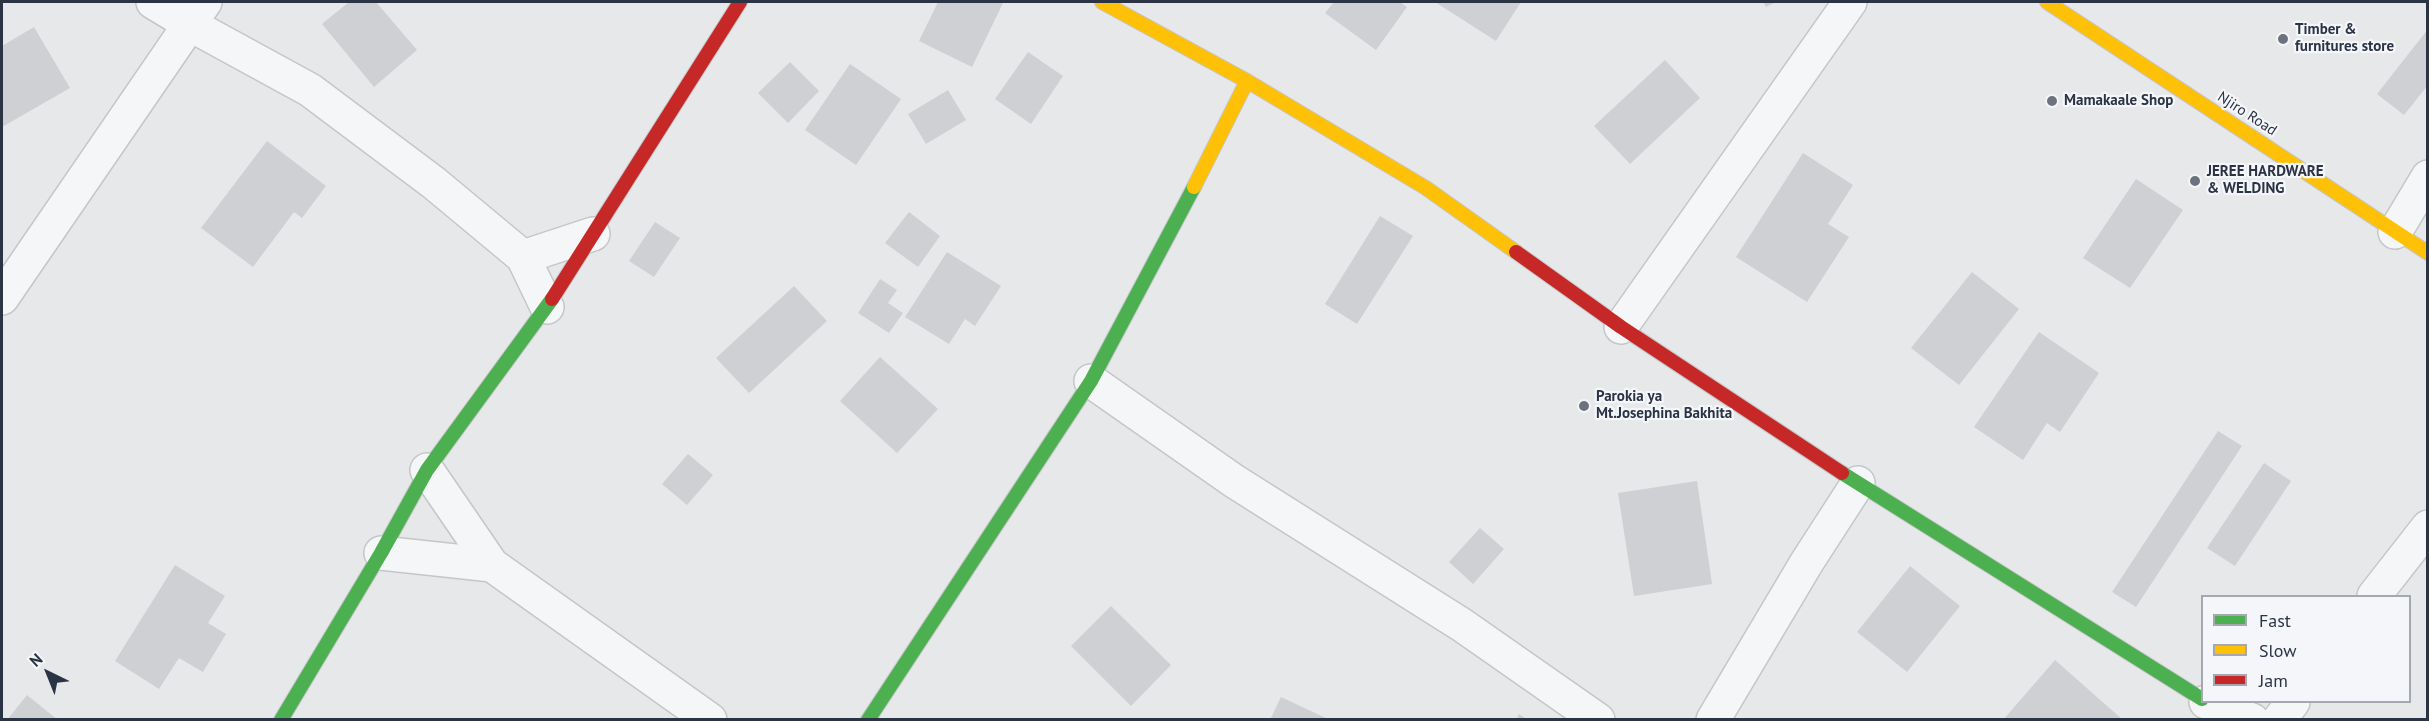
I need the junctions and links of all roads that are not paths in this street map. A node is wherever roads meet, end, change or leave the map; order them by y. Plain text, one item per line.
1 (153, 2) edge
2 (740, 2) edge
3 (1102, 2) edge
4 (1850, 2) edge
5 (2047, 2) edge
6 (198, 13) edge
7 (1247, 81) junction
8 (2427, 177) edge
9 (2395, 232) junction
10 (593, 234) junction
11 (2427, 253) edge
12 (523, 257) junction
13 (2, 298) edge
14 (547, 307) junction
15 (1621, 327) junction
16 (1091, 381) junction
17 (427, 470) junction
18 (1858, 483) junction
19 (2427, 527) edge
20 (381, 553) junction
21 (492, 565) junction
22 (2376, 595) edge
23 (2201, 698) edge
24 (2211, 703) edge
25 (2292, 703) edge
26 (280, 720) edge
27 (710, 720) edge
28 (868, 720) edge
29 (1598, 720) edge
30 (1713, 720) edge
31 (2252, 720) edge
32 (2279, 720) edge

1 - 6 street
2 - 10 street
3 - 7 street
4 - 15 street
5 - 9 street, Njiro Road
6 - 12 street
6 - 13 street
7 - 15 street
7 - 16 street
8 - 9 street
9 - 11 street, Njiro Road
10 - 12 street
10 - 14 street
12 - 14 street
14 - 17 street
15 - 18 street
16 - 28 street
16 - 29 street
17 - 20 street
17 - 21 street
18 - 23 street
18 - 30 street
19 - 22 street
20 - 21 street
20 - 26 street
21 - 27 street
24 - 31 street
25 - 32 street

